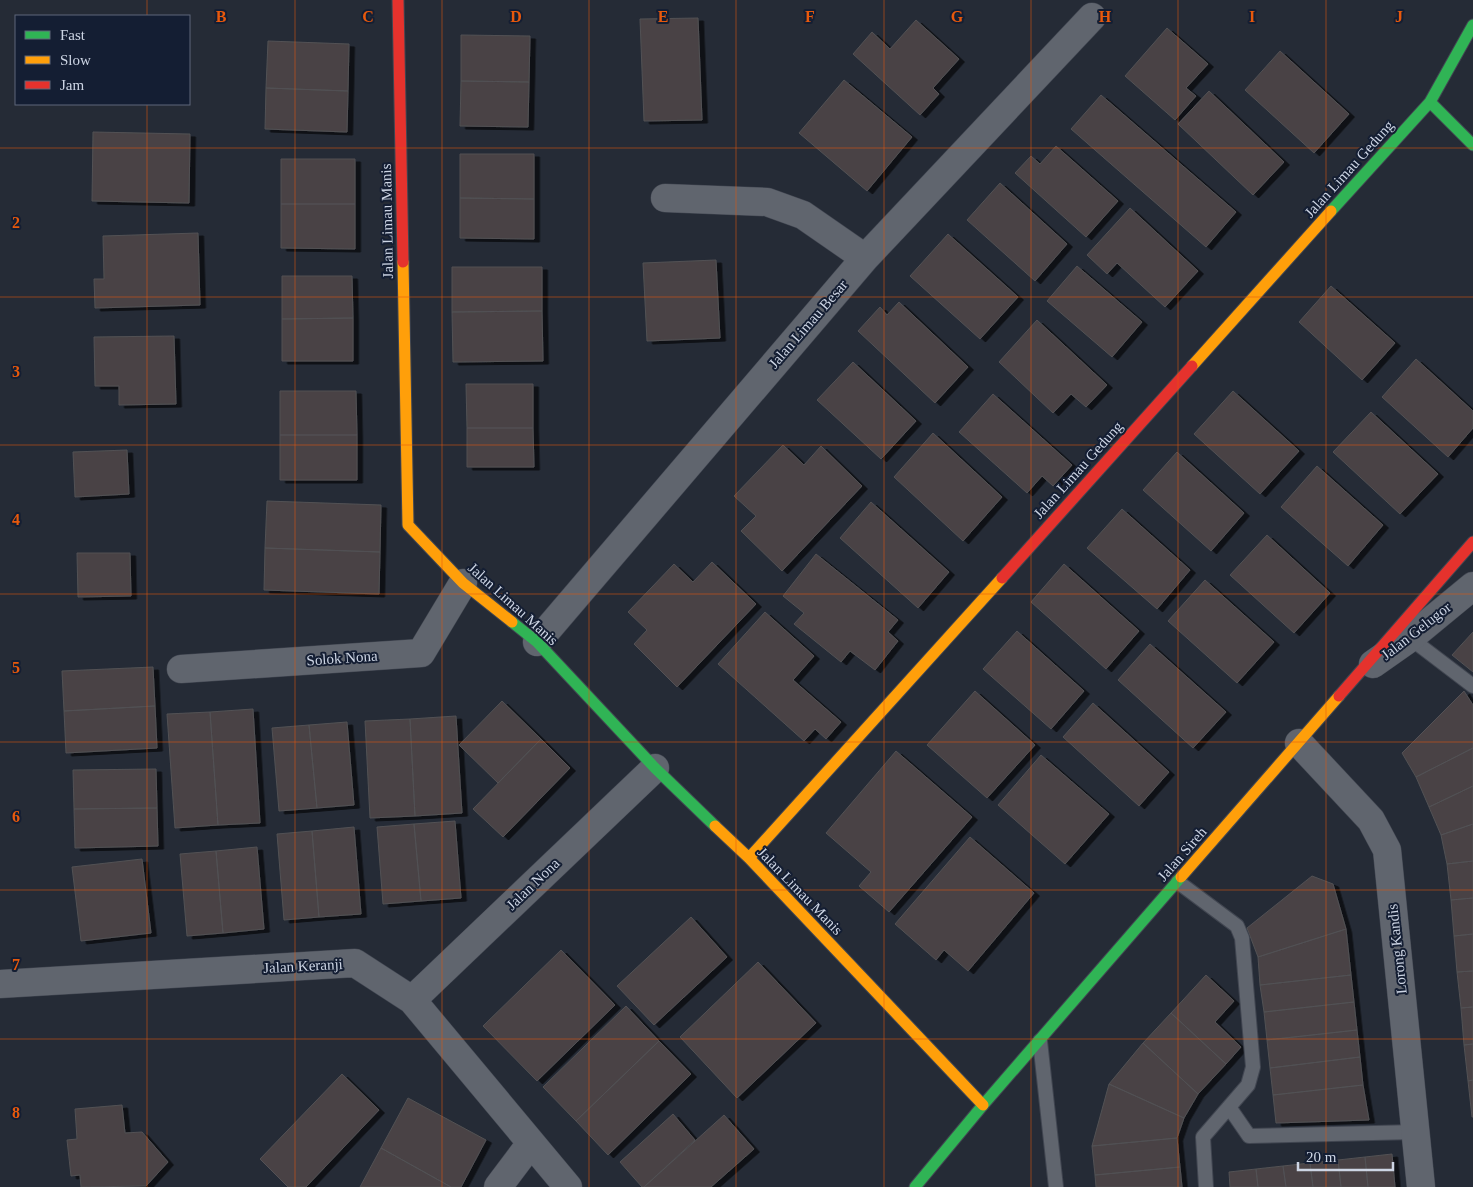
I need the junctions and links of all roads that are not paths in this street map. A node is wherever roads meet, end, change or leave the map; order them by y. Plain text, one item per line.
1 (398, 0) edge
2 (1092, 17) dead end
3 (1473, 25) edge
4 (1430, 102) junction
5 (1473, 145) edge
6 (665, 198) dead end
7 (865, 258) junction
8 (1473, 542) edge
9 (463, 583) junction
10 (1473, 586) edge
11 (1410, 638) junction
12 (537, 642) junction
13 (182, 669) dead end
14 (1358, 675) junction
15 (1473, 686) edge
16 (1299, 743) junction
17 (655, 768) junction
18 (749, 858) junction
19 (1178, 882) junction
20 (0, 984) edge
21 (412, 1000) junction
22 (1039, 1040) junction
23 (983, 1105) junction
24 (1229, 1107) junction
25 (1415, 1132) junction
26 (531, 1144) junction
27 (498, 1187) edge
28 (568, 1187) edge
29 (914, 1187) edge
30 (1056, 1187) edge
31 (1206, 1187) edge
32 (1421, 1187) edge

1 - 9 main road, Jalan Limau Manis
2 - 7 street, Jalan Limau Besar
3 - 4 main road, Jalan Limau Gedung
4 - 5 main road
4 - 18 main road, Jalan Limau Gedung
6 - 7 street
7 - 12 street, Jalan Limau Besar
8 - 14 main road, Jalan Sireh
9 - 12 main road, Jalan Limau Manis
9 - 13 street, Solok Nona
10 - 11 street, Jalan Gelugor
11 - 14 street, Jalan Gelugor
11 - 15 lane
12 - 17 main road, Jalan Limau Manis
14 - 16 main road, Jalan Sireh
16 - 19 main road, Jalan Sireh
16 - 25 street, Lorong Kandis
17 - 18 main road, Jalan Limau Manis
17 - 21 street, Jalan Nona
18 - 23 main road, Jalan Limau Manis
19 - 22 main road, Jalan Sireh
19 - 24 lane
20 - 21 street, Jalan Keranji
21 - 26 street, Jalan Keranji
22 - 23 main road, Jalan Sireh
22 - 30 lane
23 - 29 main road, Jalan Sireh
24 - 25 lane
24 - 31 lane
25 - 32 street, Lorong Kandis
26 - 27 street
26 - 28 street, Jalan Keranji

